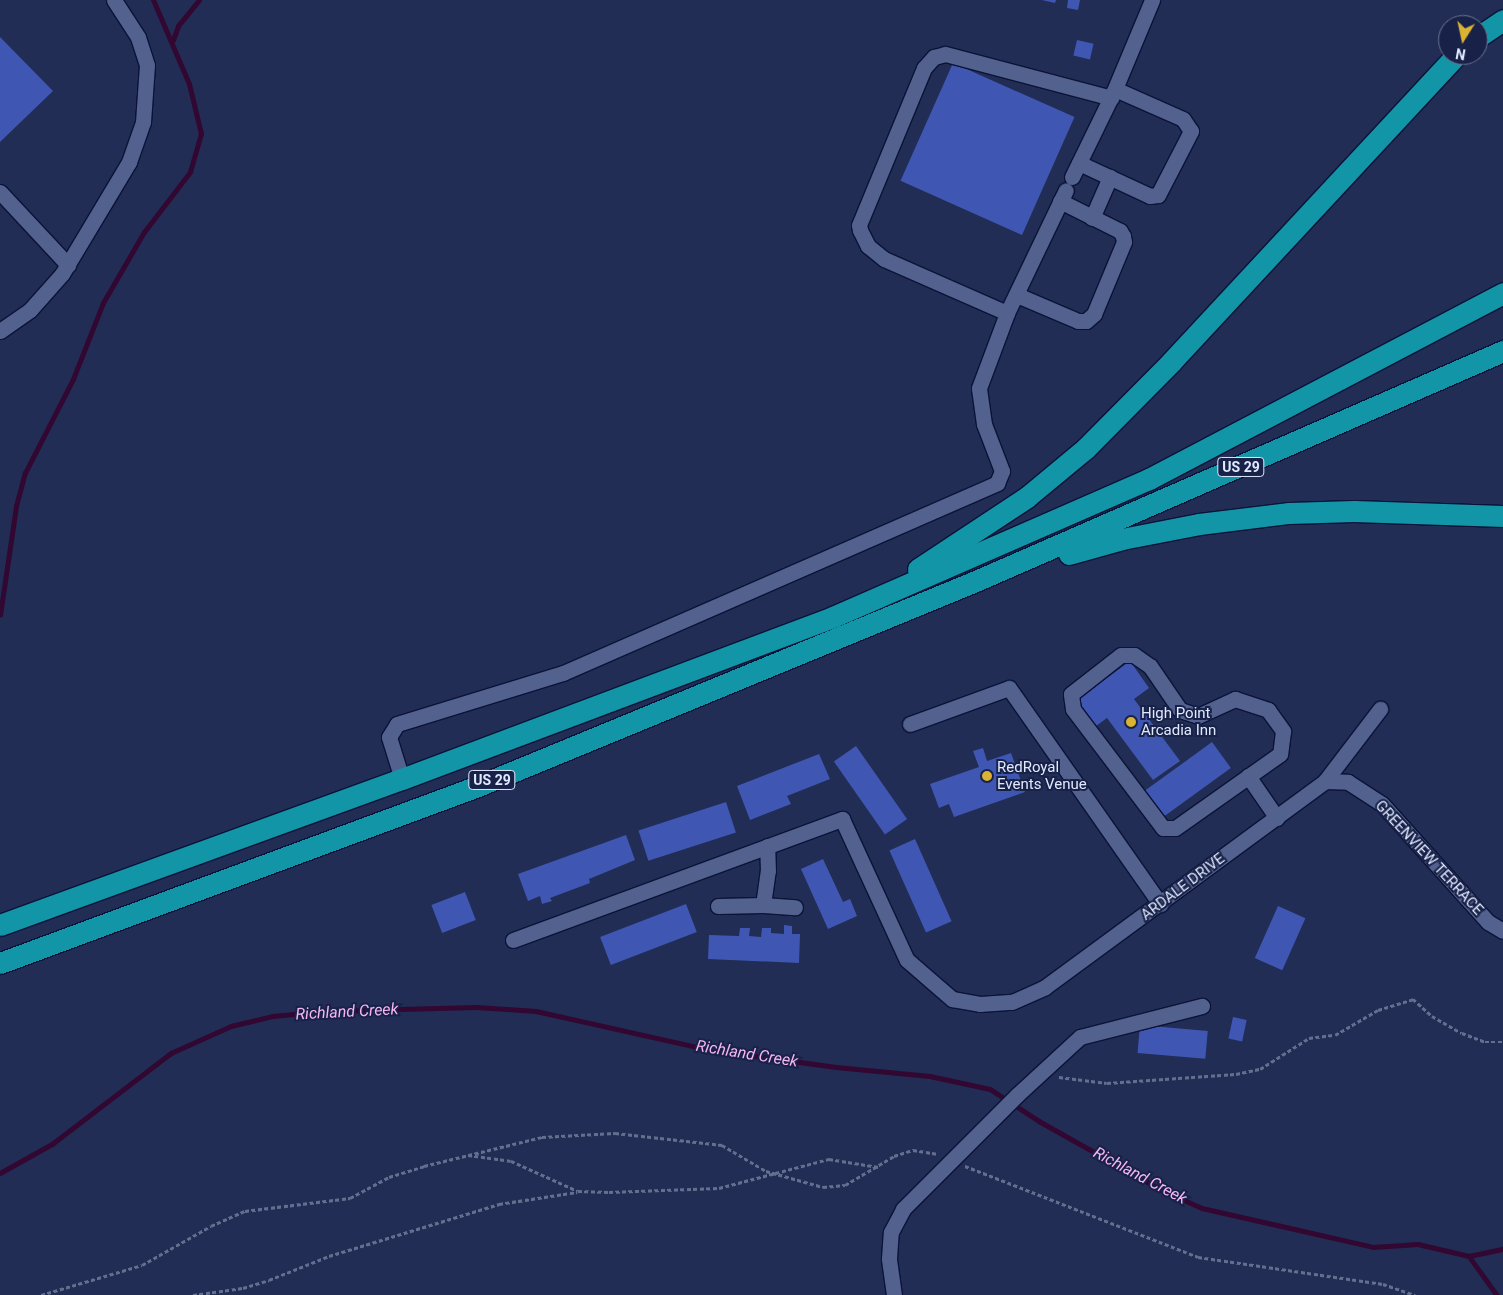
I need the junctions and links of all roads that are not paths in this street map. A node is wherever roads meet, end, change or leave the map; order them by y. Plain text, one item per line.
1 (114, 0) edge
2 (1152, 0) edge
3 (1503, 20) edge
4 (1488, 30) edge
5 (1447, 65) edge
6 (1113, 94) junction
7 (1079, 163) junction
8 (1110, 177) junction
9 (1066, 189) junction
10 (0, 192) edge
11 (1092, 218) junction
12 (68, 265) junction
13 (1503, 293) edge
14 (1017, 295) junction
15 (1007, 313) junction
16 (2, 325) edge
17 (1503, 352) edge
18 (1503, 516) edge
19 (978, 580) junction
20 (882, 593) junction
21 (1380, 709) dead end
22 (910, 724) dead end
23 (1248, 776) junction
24 (402, 780) junction
25 (1325, 781) junction
26 (1276, 818) junction
27 (766, 846) junction
28 (1160, 904) junction
29 (763, 905) junction
30 (718, 906) dead end
31 (795, 907) dead end
32 (0, 925) edge
33 (1503, 931) edge
34 (513, 940) dead end
35 (0, 963) edge
36 (1202, 1006) dead end
37 (894, 1295) edge

1 - 12 street
2 - 6 street
3 - 4 highway
5 - 20 highway
6 - 7 street
6 - 8 street
6 - 15 street
7 - 8 street
7 - 9 street
8 - 11 street
9 - 11 street
9 - 14 street
10 - 12 street
11 - 14 street
12 - 16 street
13 - 20 highway, US 29
14 - 15 street
15 - 24 street
17 - 19 highway, US 29
18 - 19 highway
19 - 35 highway, US 29
20 - 24 highway, US 29
21 - 25 street, ARDALE DRIVE
22 - 28 street
23 - 23 street
23 - 26 street
24 - 32 highway, US 29
25 - 26 street, ARDALE DRIVE
25 - 33 street, GREENVIEW TERRACE
26 - 28 street, ARDALE DRIVE
27 - 28 street, ARDALE DRIVE
27 - 29 street
27 - 34 street
29 - 30 street
29 - 31 street
36 - 37 street

